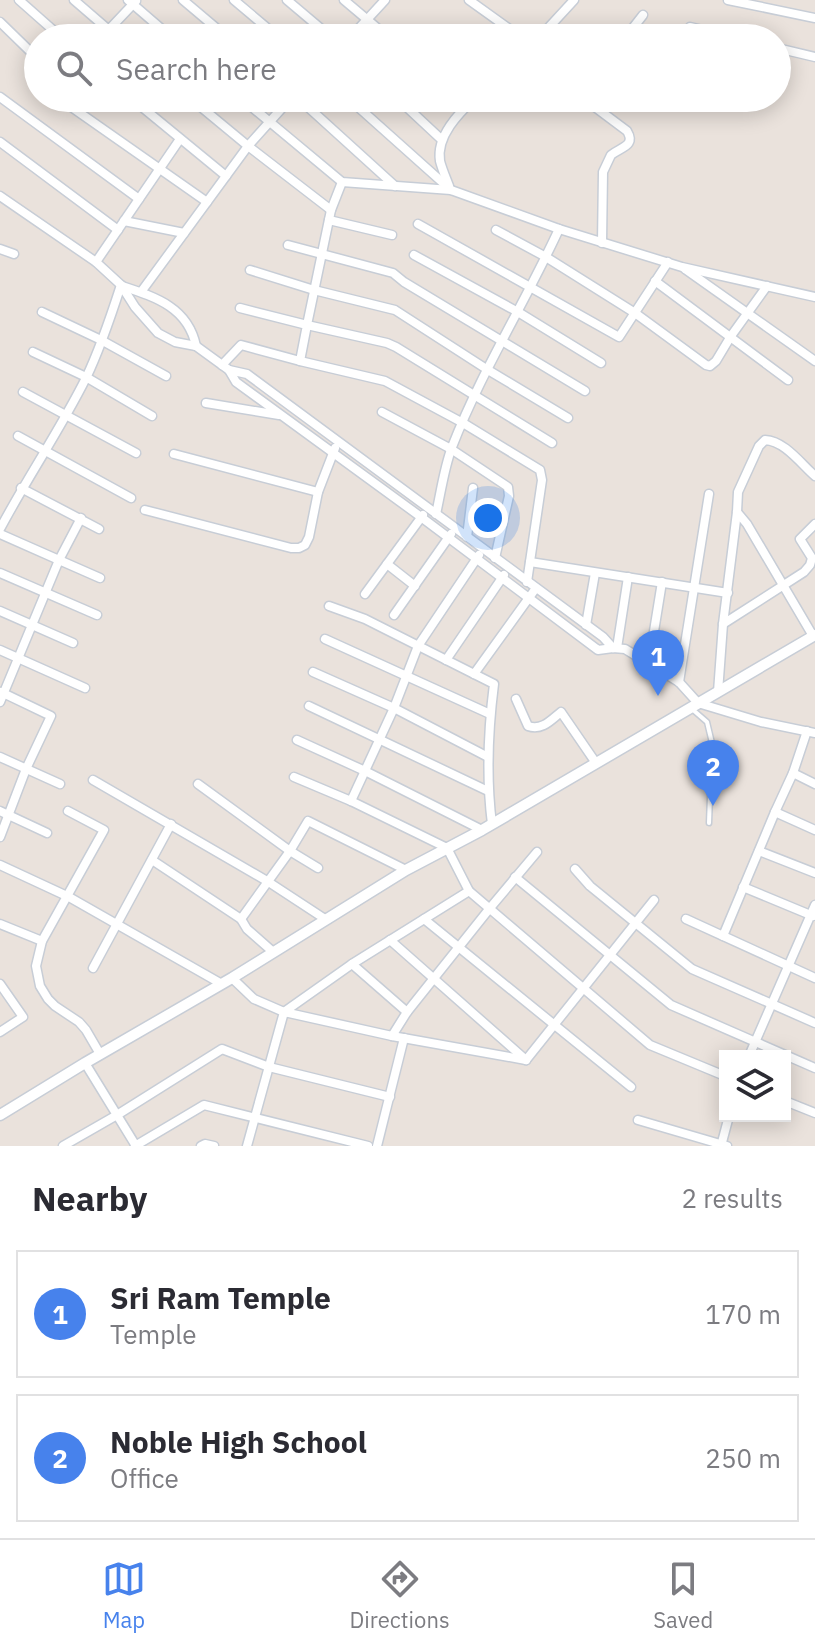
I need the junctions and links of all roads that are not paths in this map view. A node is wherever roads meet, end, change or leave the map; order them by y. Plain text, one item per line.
1 (19, 0) edge
2 (74, 0) edge
3 (183, 0) edge
4 (234, 0) edge
5 (344, 0) edge
6 (385, 0) edge
7 (469, 0) edge
8 (574, 0) edge
9 (728, 0) edge
10 (132, 1) edge
11 (292, 2) edge
12 (643, 15) dead end
13 (815, 18) edge
14 (367, 20) junction
15 (0, 22) edge
16 (46, 24) edge
17 (102, 24) edge
18 (114, 24) edge
19 (157, 24) edge
20 (211, 24) edge
21 (262, 24) edge
22 (316, 24) edge
23 (363, 24) edge
24 (372, 24) edge
25 (502, 24) edge
26 (552, 24) edge
27 (636, 24) edge
28 (24, 45) edge
29 (791, 51) edge
30 (815, 57) edge
31 (1, 100) edge
32 (79, 112) edge
33 (148, 112) edge
34 (207, 112) edge
35 (257, 112) edge
36 (278, 112) edge
37 (313, 112) edge
38 (364, 112) edge
39 (412, 112) edge
40 (461, 112) edge
41 (602, 112) edge
42 (269, 122) junction
43 (180, 139) junction
44 (442, 140) junction
45 (0, 142) edge
46 (248, 146) junction
47 (160, 169) junction
48 (226, 176) junction
49 (342, 182) junction
50 (395, 186) junction
51 (451, 190) junction
52 (0, 196) edge
53 (139, 199) junction
54 (207, 202) junction
55 (331, 210) junction
56 (329, 220) junction
57 (124, 221) junction
58 (418, 224) dead end
59 (559, 229) junction
60 (118, 230) junction
61 (496, 230) dead end
62 (184, 233) junction
63 (392, 235) dead end
64 (602, 243) junction
65 (288, 245) dead end
66 (0, 249) edge
67 (14, 254) dead end
68 (323, 255) junction
69 (414, 255) dead end
70 (546, 257) junction
71 (96, 262) junction
72 (668, 262) junction
73 (682, 267) junction
74 (250, 270) dead end
75 (655, 281) junction
76 (121, 285) junction
77 (767, 286) junction
78 (532, 287) junction
79 (314, 290) junction
80 (141, 292) junction
81 (815, 297) edge
82 (240, 308) dead end
83 (42, 312) dead end
84 (518, 312) junction
85 (635, 313) junction
86 (747, 315) junction
87 (307, 325) junction
88 (731, 336) junction
89 (101, 340) junction
90 (503, 341) junction
91 (196, 346) junction
92 (33, 352) dead end
93 (300, 361) junction
94 (815, 361) edge
95 (601, 363) dead end
96 (226, 367) junction
97 (488, 370) junction
98 (166, 376) dead end
99 (86, 377) junction
100 (788, 380) dead end
101 (585, 391) dead end
102 (23, 392) dead end
103 (475, 395) junction
104 (206, 403) dead end
105 (382, 412) dead end
106 (65, 414) junction
107 (281, 415) junction
108 (152, 416) dead end
109 (304, 417) junction
110 (568, 418) dead end
111 (463, 423) junction
112 (18, 436) dead end
113 (337, 442) junction
114 (552, 443) dead end
115 (451, 449) junction
116 (45, 451) junction
117 (136, 453) dead end
118 (333, 453) junction
119 (174, 454) dead end
120 (815, 476) edge
121 (21, 488) junction
122 (473, 488) dead end
123 (318, 492) junction
124 (709, 494) dead end
125 (131, 498) dead end
126 (145, 510) dead end
127 (432, 511) junction
128 (737, 512) junction
129 (421, 517) junction
130 (81, 518) junction
131 (815, 524) edge
132 (99, 529) dead end
133 (455, 529) junction
134 (0, 531) edge
135 (467, 537) junction
136 (449, 538) junction
137 (483, 549) junction
138 (495, 558) junction
139 (477, 559) junction
140 (59, 560) junction
141 (530, 562) junction
142 (387, 564) junction
143 (509, 568) junction
144 (0, 573) edge
145 (595, 573) junction
146 (628, 577) junction
147 (100, 578) dead end
148 (502, 578) junction
149 (527, 582) junction
150 (662, 582) junction
151 (783, 584) junction
152 (415, 586) junction
153 (695, 587) junction
154 (536, 588) junction
155 (46, 591) junction
156 (728, 593) junction
157 (365, 594) dead end
158 (528, 598) junction
159 (329, 606) dead end
160 (0, 611) edge
161 (97, 615) dead end
162 (394, 615) dead end
163 (723, 624) junction
164 (32, 625) junction
165 (586, 625) junction
166 (814, 636) edge
167 (325, 639) dead end
168 (73, 643) dead end
169 (418, 646) junction
170 (615, 648) junction
171 (0, 650) edge
172 (18, 658) junction
173 (446, 660) junction
174 (649, 662) junction
175 (313, 672) dead end
176 (474, 674) junction
177 (406, 677) junction
178 (679, 682) junction
179 (85, 688) dead end
180 (718, 692) junction
181 (1, 696) edge
182 (516, 699) dead end
183 (694, 705) junction
184 (309, 706) dead end
185 (394, 708) junction
186 (490, 714) junction
187 (811, 732) edge
188 (379, 739) junction
189 (297, 740) dead end
190 (0, 757) edge
191 (488, 757) junction
192 (596, 763) junction
193 (26, 769) junction
194 (365, 771) junction
195 (793, 773) junction
196 (294, 777) dead end
197 (93, 780) dead end
198 (60, 784) dead end
199 (198, 784) dead end
200 (815, 784) edge
201 (488, 791) junction
202 (351, 801) junction
203 (68, 811) dead end
204 (775, 812) junction
205 (4, 813) edge
206 (709, 823) dead end
207 (171, 824) junction
208 (492, 824) junction
209 (482, 830) junction
210 (815, 830) edge
211 (47, 833) dead end
212 (0, 837) edge
213 (447, 848) junction
214 (290, 851) junction
215 (759, 851) junction
216 (537, 852) dead end
217 (152, 860) junction
218 (0, 865) edge
219 (318, 868) dead end
220 (575, 869) dead end
221 (406, 870) junction
222 (815, 873) edge
223 (515, 877) junction
224 (267, 881) junction
225 (743, 887) junction
226 (469, 891) junction
227 (69, 897) junction
228 (654, 900) dead end
229 (815, 905) edge
230 (490, 908) junction
231 (813, 916) edge
232 (241, 919) junction
233 (325, 919) junction
234 (424, 919) junction
235 (686, 919) dead end
236 (0, 924) edge
237 (635, 924) junction
238 (118, 925) junction
239 (723, 936) junction
240 (390, 940) junction
241 (42, 941) junction
242 (459, 947) junction
243 (272, 951) junction
244 (610, 957) junction
245 (352, 964) junction
246 (789, 966) junction
247 (93, 968) dead end
248 (232, 978) junction
249 (815, 978) edge
250 (434, 979) junction
251 (220, 983) junction
252 (0, 984) edge
253 (584, 988) junction
254 (772, 1004) junction
255 (284, 1012) junction
256 (407, 1012) junction
257 (815, 1023) edge
258 (554, 1024) junction
259 (0, 1032) edge
260 (392, 1036) junction
261 (404, 1038) junction
262 (755, 1043) junction
263 (752, 1050) edge
264 (100, 1054) junction
265 (526, 1060) junction
266 (85, 1063) junction
267 (269, 1067) junction
268 (815, 1068) edge
269 (719, 1074) edge
270 (631, 1087) dead end
271 (390, 1097) junction
272 (791, 1103) edge
273 (815, 1113) edge
274 (0, 1115) edge
275 (117, 1115) junction
276 (254, 1118) junction
277 (638, 1120) dead end
278 (728, 1122) edge
279 (723, 1145) edge
280 (63, 1146) edge
281 (136, 1146) edge
282 (201, 1146) edge
283 (214, 1146) edge
284 (247, 1146) edge
285 (368, 1146) edge
286 (377, 1146) edge

1 - 16 street
2 - 17 street
3 - 20 street
4 - 21 street
5 - 14 street
6 - 14 street
7 - 25 street
8 - 26 street
9 - 13 street
10 - 18 street
10 - 19 street
11 - 22 street
12 - 27 street
14 - 23 street
14 - 24 street
15 - 28 street
29 - 30 street
31 - 53 street
32 - 47 street
33 - 43 street
34 - 46 street
35 - 42 street
36 - 42 street
37 - 50 street
38 - 51 street
39 - 44 street
40 - 44 street
41 - 64 street
42 - 46 street
42 - 49 street
43 - 47 street
43 - 48 street
44 - 51 street
45 - 60 street
46 - 48 street
46 - 55 street
47 - 53 street
47 - 54 street
48 - 54 street
49 - 50 street
49 - 55 street
50 - 51 street
51 - 59 street
52 - 71 street
53 - 57 street
54 - 62 street
55 - 56 street
56 - 63 street
56 - 68 street
57 - 60 street
57 - 62 street
58 - 78 street
59 - 64 street
59 - 70 street
60 - 71 street
61 - 70 street
62 - 80 street
64 - 72 street
65 - 68 street
66 - 67 street
68 - 79 street
68 - 90 street
69 - 84 street
70 - 78 street
70 - 85 street
71 - 76 street
72 - 73 street
72 - 75 street
73 - 77 street
73 - 86 street
74 - 79 street
75 - 85 street
75 - 88 street
76 - 80 street
76 - 89 street
76 - 91 street
77 - 81 street
77 - 86 street
78 - 84 street
78 - 85 street
79 - 87 street
79 - 97 street
80 - 91 street
82 - 87 street
83 - 89 street
84 - 90 street
84 - 95 street
85 - 88 street
86 - 88 street
86 - 94 street
87 - 93 street
87 - 103 street
88 - 100 street
89 - 98 street
89 - 99 street
90 - 97 street
90 - 101 street
91 - 96 street
92 - 99 street
93 - 96 street
93 - 111 street
96 - 107 street
96 - 109 street
97 - 103 street
97 - 110 street
99 - 106 street
99 - 108 street
102 - 106 street
103 - 111 street
103 - 114 street
104 - 107 street
105 - 115 street
106 - 116 street
106 - 117 street
107 - 109 street
107 - 118 street
109 - 113 street
111 - 115 street
111 - 141 street
112 - 116 street
113 - 118 street
113 - 127 street
115 - 127 street
115 - 138 street
116 - 121 street
116 - 125 street
118 - 123 street
118 - 129 street
119 - 123 street
120 - 128 street
121 - 130 street
121 - 134 street
122 - 135 street
123 - 126 street
124 - 153 street
127 - 129 street
127 - 133 street
128 - 151 street
128 - 156 street
129 - 136 street
129 - 142 street
130 - 132 street
130 - 140 street
131 - 151 street
133 - 135 street
133 - 136 street
134 - 140 street
135 - 137 street
136 - 139 street
136 - 152 street
137 - 138 street
137 - 139 street
138 - 143 street
139 - 148 street
139 - 169 street
140 - 147 street
140 - 155 street
141 - 145 street
141 - 149 street
142 - 152 street
142 - 157 street
143 - 148 street
143 - 149 street
144 - 155 street
145 - 146 street
145 - 165 street
146 - 150 street
146 - 170 street
148 - 158 street
148 - 173 street
149 - 154 street
150 - 153 street
150 - 174 street
151 - 163 street
151 - 166 street
152 - 162 street
153 - 156 street
153 - 178 street
154 - 158 street
154 - 165 street
155 - 161 street
155 - 164 street
156 - 163 street
158 - 170 street
158 - 176 street
159 - 169 street
160 - 164 street
163 - 180 street
164 - 168 street
164 - 172 street
165 - 170 street
166 - 180 street
167 - 177 street
169 - 173 street
169 - 177 street
170 - 174 street
171 - 172 street
172 - 179 street
172 - 181 street
173 - 176 street
174 - 178 street
175 - 185 street
176 - 186 street
177 - 185 street
177 - 186 street
178 - 183 street
180 - 183 street
181 - 193 street
182 - 192 street
183 - 187 street
183 - 192 street
183 - 206 lane
184 - 188 street
185 - 188 street
185 - 191 street
186 - 191 street
187 - 195 street
188 - 194 street
188 - 201 street
189 - 194 street
190 - 193 street
191 - 201 street
192 - 208 street
193 - 198 street
193 - 205 street
194 - 202 street
194 - 209 street
195 - 200 street
195 - 204 street
196 - 202 street
197 - 207 street
199 - 214 street
201 - 208 street
202 - 213 street
203 - 227 street
204 - 210 street
204 - 215 street
205 - 211 street
205 - 212 street
207 - 217 street
207 - 224 street
208 - 209 street
209 - 213 street
213 - 221 street
213 - 226 street
214 - 219 street
214 - 221 street
214 - 224 street
215 - 222 street
215 - 225 street
216 - 223 street
217 - 232 street
217 - 238 street
218 - 227 street
220 - 237 street
221 - 233 street
223 - 230 street
223 - 244 street
224 - 232 street
224 - 233 street
225 - 231 street
225 - 239 street
226 - 230 street
226 - 234 street
227 - 238 street
227 - 241 street
228 - 237 street
229 - 231 street
230 - 242 street
230 - 253 street
231 - 246 street
232 - 243 street
233 - 243 street
234 - 240 street
234 - 242 street
235 - 239 street
236 - 241 street
237 - 244 street
237 - 254 street
238 - 247 street
238 - 251 street
239 - 246 street
240 - 245 street
240 - 250 street
241 - 264 street
242 - 250 street
242 - 258 street
243 - 248 street
244 - 253 street
244 - 262 street
245 - 255 street
245 - 256 street
246 - 249 street
246 - 254 street
248 - 251 street
248 - 255 street
250 - 256 street
250 - 265 street
251 - 264 street
252 - 259 street
253 - 258 street
253 - 269 street
254 - 257 street
254 - 262 street
255 - 260 street
255 - 267 street
256 - 260 street
258 - 265 street
258 - 270 street
260 - 261 street
261 - 265 street
261 - 271 street
262 - 263 street
262 - 268 street
264 - 266 street
266 - 274 street
266 - 275 street
267 - 271 street
267 - 275 street
267 - 276 street
271 - 286 street
272 - 273 street
275 - 280 street
275 - 281 street
276 - 281 street
276 - 284 street
276 - 285 street
277 - 279 street
278 - 279 street
282 - 283 street

